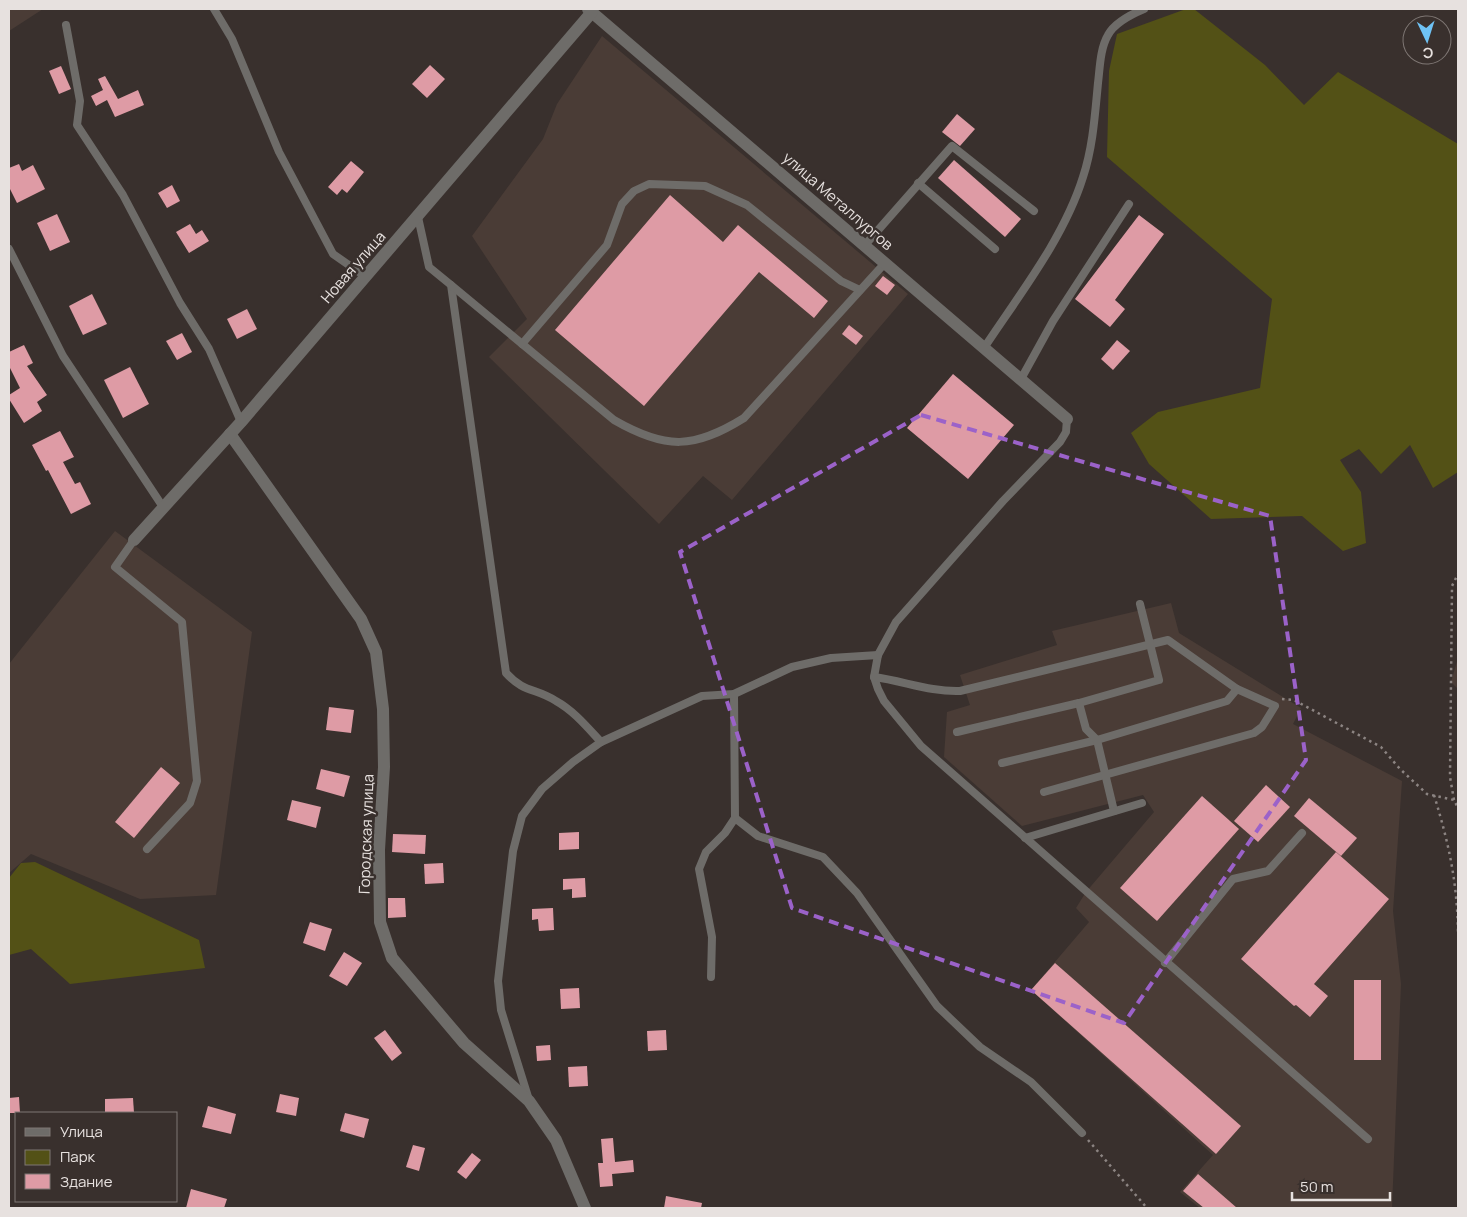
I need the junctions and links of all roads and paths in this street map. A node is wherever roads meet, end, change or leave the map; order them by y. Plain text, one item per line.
1 (214, 9) edge
2 (1144, 9) edge
3 (590, 10) edge
4 (66, 25) dead end
5 (918, 183) junction
6 (1129, 204) dead end
7 (1034, 212) dead end
8 (418, 217) junction
9 (864, 245) junction
10 (9, 249) edge
11 (995, 249) dead end
12 (885, 263) junction
13 (366, 277) junction
14 (450, 285) junction
15 (860, 290) junction
16 (522, 344) junction
17 (984, 348) junction
18 (1021, 379) junction
19 (1067, 419) joint
20 (241, 422) junction
21 (230, 434) junction
22 (163, 507) junction
23 (134, 540) joint
24 (1458, 574) edge
25 (1140, 604) dead end
26 (1150, 645) junction
27 (878, 655) junction
28 (874, 677) junction
29 (1237, 689) junction
30 (734, 694) junction
31 (1079, 703) junction
32 (1275, 706) junction
33 (957, 732) dead end
34 (1096, 740) junction
35 (601, 742) junction
36 (1002, 763) dead end
37 (1106, 776) junction
38 (1044, 792) dead end
39 (1434, 795) junction
40 (1454, 800) junction
41 (1142, 803) dead end
42 (1458, 808) edge
43 (1114, 811) junction
44 (734, 818) junction
45 (1302, 833) dead end
46 (1024, 838) junction
47 (148, 849) dead end
48 (1458, 932) edge
49 (1165, 963) junction
50 (711, 976) dead end
51 (529, 1101) junction
52 (1082, 1133) joint
53 (1368, 1139) dead end
54 (585, 1208) edge
55 (1147, 1208) edge

1 - 13 lane
2 - 17 lane
3 - 8 street, Новая улица
3 - 9 street, улица Металлургов
4 - 20 lane
5 - 7 lane
5 - 9 lane
5 - 11 lane
6 - 18 lane
8 - 13 street, Новая улица
8 - 14 lane
9 - 12 street, улица Металлургов
10 - 22 lane
12 - 15 lane
12 - 17 street, улица Металлургов
13 - 20 street, Новая улица
14 - 16 lane
14 - 35 lane
15 - 16 lane
15 - 16 lane
17 - 18 street, улица Металлургов
18 - 19 street, улица Металлургов
19 - 27 lane
20 - 21 street, Новая улица
21 - 22 street, Новая улица
21 - 51 street, Городская улица
22 - 23 street, Новая улица
23 - 47 lane
24 - 40 path
25 - 26 lane
26 - 28 lane
26 - 29 lane
26 - 31 lane
27 - 28 lane
27 - 30 lane
28 - 46 lane
29 - 32 lane
29 - 34 lane
30 - 35 lane
30 - 44 lane
31 - 33 lane
31 - 34 lane
32 - 37 lane
32 - 39 path
34 - 36 lane
34 - 37 lane
35 - 51 lane
37 - 38 lane
37 - 43 lane
39 - 40 path
39 - 48 path
40 - 42 path
41 - 43 lane
43 - 46 lane
44 - 50 lane
44 - 52 lane
45 - 49 lane
46 - 49 lane
49 - 53 lane
51 - 54 street, Городская улица
52 - 55 path

